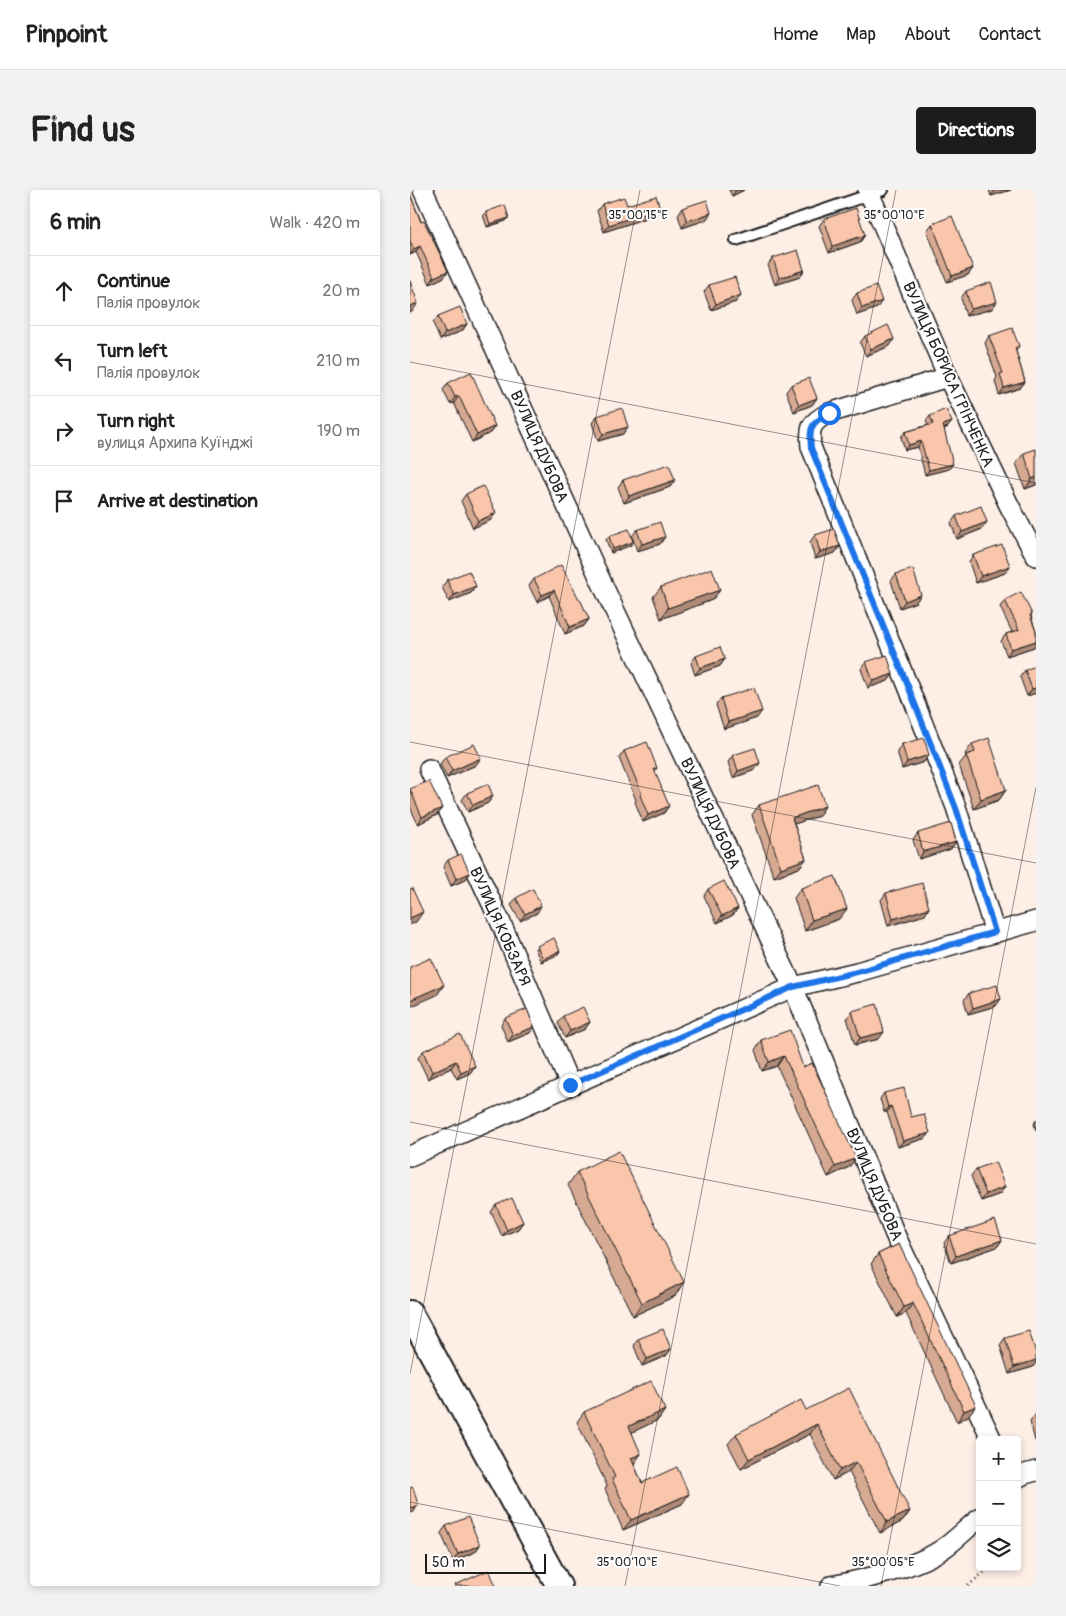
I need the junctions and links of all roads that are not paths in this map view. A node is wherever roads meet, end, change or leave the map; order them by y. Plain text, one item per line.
1 (874, 191) edge
2 (430, 192) edge
3 (736, 240) dead end
4 (948, 377) junction
5 (1036, 556) edge
6 (429, 769) dead end
7 (1036, 921) edge
8 (995, 932) junction
9 (793, 987) junction
10 (570, 1085) junction
11 (410, 1156) edge
12 (410, 1313) edge
13 (990, 1436) edge
14 (1036, 1471) edge
15 (1021, 1477) edge
16 (976, 1521) edge
17 (558, 1586) edge
18 (831, 1586) edge

1 - 3 lane
1 - 4 street, ВУЛИЦЯ БОРИСА ГРІНЧЕНКА
2 - 9 street, ВУЛИЦЯ ДУБОВА
4 - 5 street, ВУЛИЦЯ БОРИСА ГРІНЧЕНКА
4 - 8 street
6 - 10 street, ВУЛИЦЯ КОБЗАРЯ
7 - 8 street
8 - 9 street
9 - 10 street
9 - 13 street, ВУЛИЦЯ ДУБОВА
10 - 11 street
12 - 17 street
14 - 15 street
16 - 18 street

